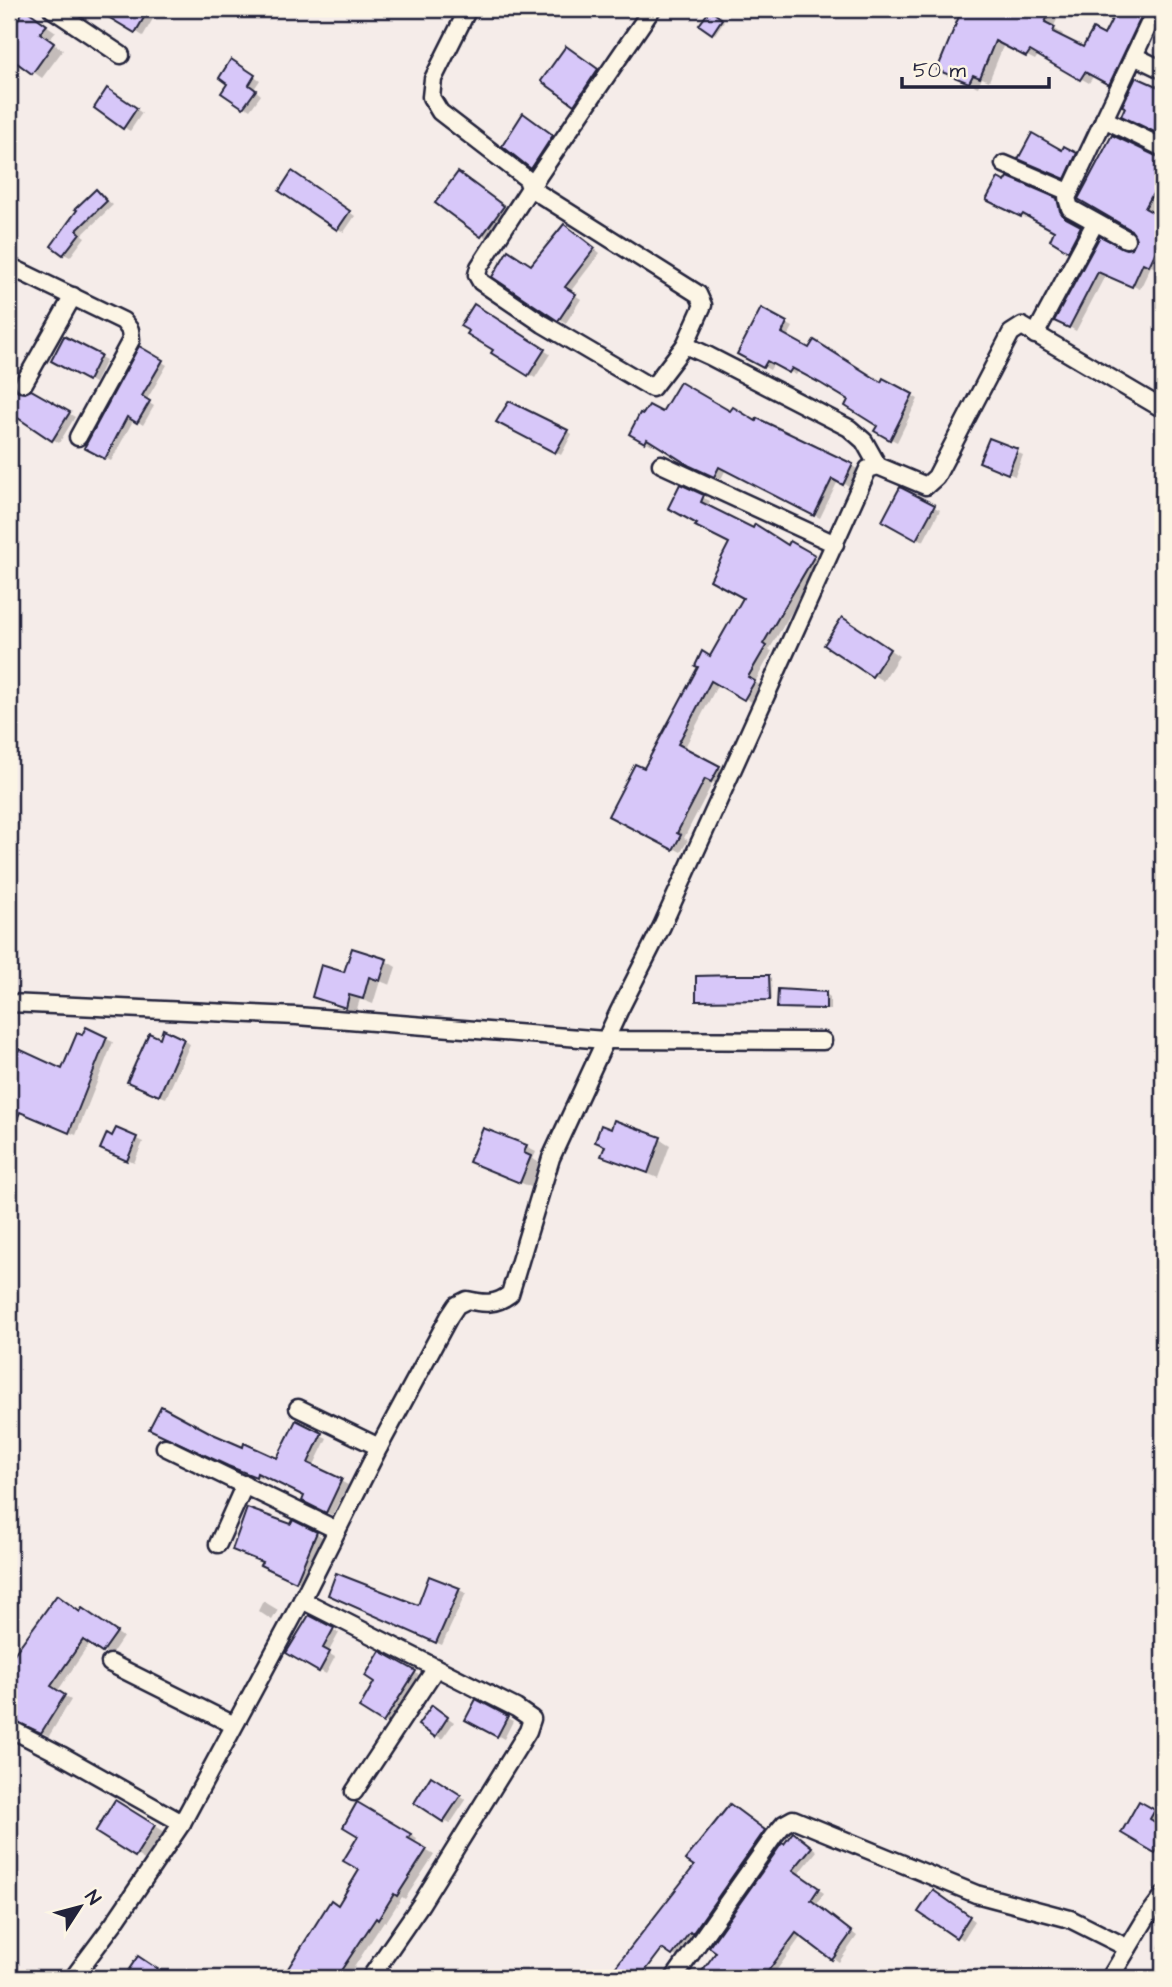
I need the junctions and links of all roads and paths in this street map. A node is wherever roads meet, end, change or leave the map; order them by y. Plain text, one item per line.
1 (52, 9) edge
2 (468, 9) edge
3 (652, 9) edge
4 (1156, 9) edge
5 (121, 55) dead end
6 (1134, 56) junction
7 (1163, 70) edge
8 (1104, 119) junction
9 (1161, 146) dead end
10 (1004, 163) dead end
11 (530, 188) junction
12 (1069, 192) junction
13 (1095, 223) junction
14 (1126, 239) dead end
15 (9, 266) edge
16 (73, 296) junction
17 (1035, 335) junction
18 (685, 345) junction
19 (24, 383) dead end
20 (1163, 409) edge
21 (78, 438) dead end
22 (661, 464) dead end
23 (878, 466) junction
24 (835, 544) junction
25 (9, 1003) edge
26 (605, 1040) junction
27 (823, 1041) dead end
28 (298, 1408) dead end
29 (165, 1447) dead end
30 (379, 1447) junction
31 (245, 1484) junction
32 (337, 1530) junction
33 (218, 1544) dead end
34 (302, 1600) junction
35 (110, 1663) dead end
36 (436, 1668) junction
37 (234, 1725) junction
38 (9, 1728) edge
39 (354, 1792) dead end
40 (182, 1823) junction
41 (1163, 1896) edge
42 (1128, 1948) junction
43 (73, 1978) edge
44 (370, 1978) edge
45 (674, 1978) edge
46 (1110, 1978) edge

1 - 5 street
2 - 11 street
3 - 11 street
4 - 6 street
6 - 7 street
6 - 8 street
8 - 9 street
8 - 12 street
10 - 12 street
11 - 18 street
11 - 18 street
12 - 13 street
13 - 14 street
13 - 17 street
15 - 16 street
16 - 19 street
16 - 21 street
17 - 20 street
17 - 23 street
18 - 23 street
22 - 24 street
23 - 24 street
24 - 26 street
25 - 26 street
26 - 27 street
26 - 30 street
28 - 30 street
29 - 31 street
30 - 32 street
31 - 32 street
31 - 33 street
32 - 34 street
34 - 36 street
34 - 37 street
35 - 37 street
36 - 39 street
36 - 44 street
37 - 40 street
38 - 40 street
40 - 43 street
41 - 42 street
42 - 45 street
42 - 46 street

